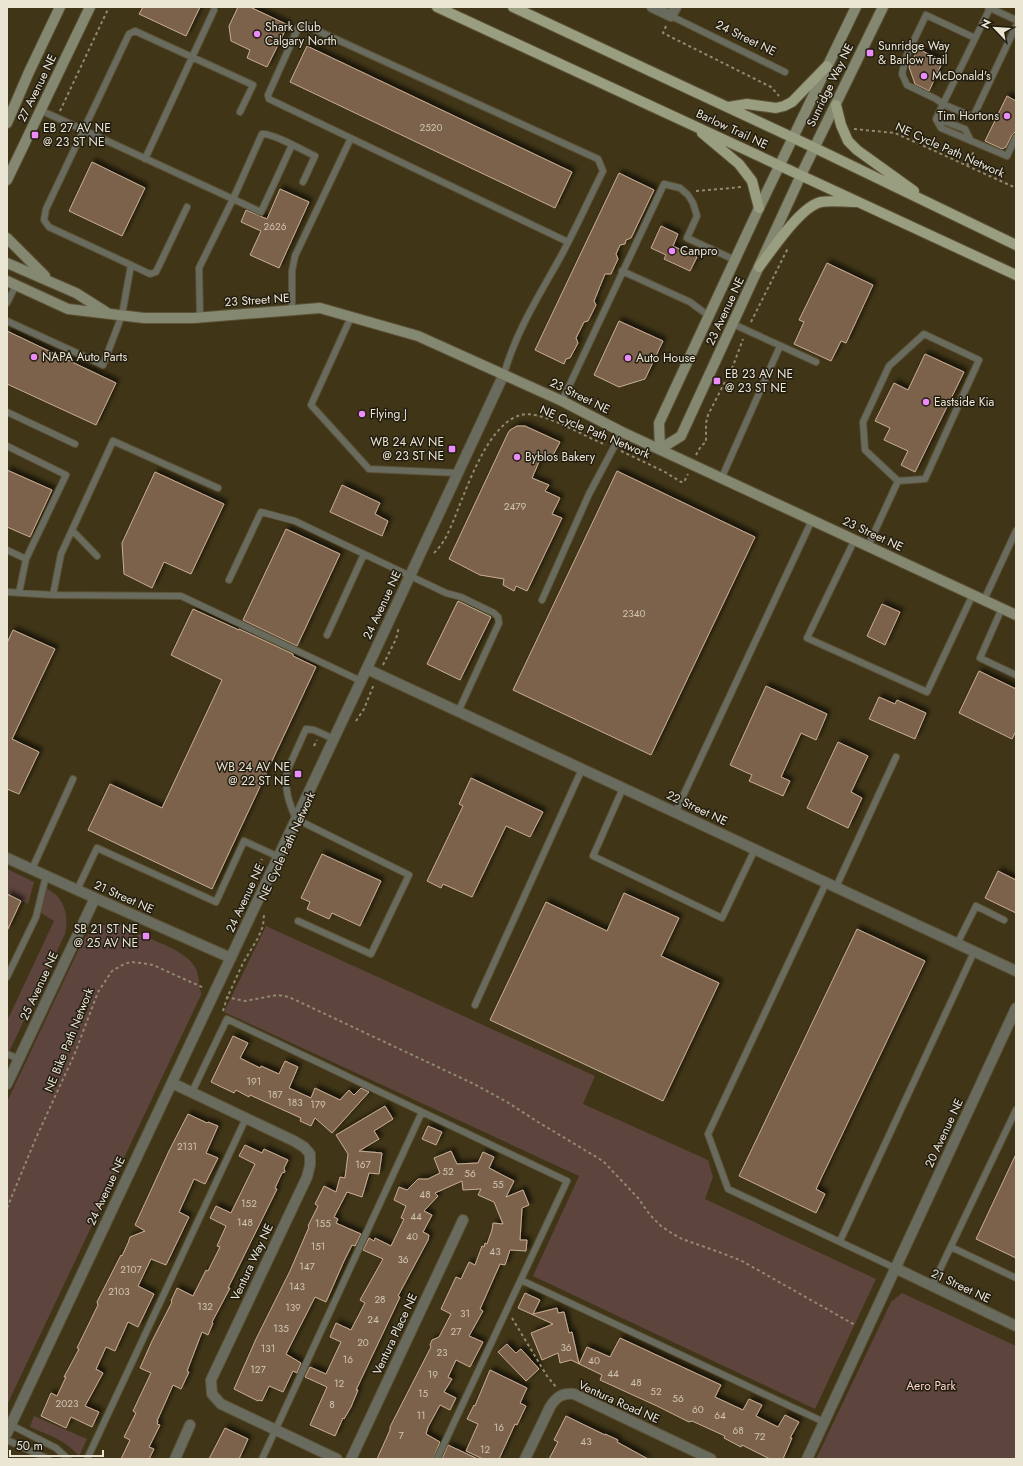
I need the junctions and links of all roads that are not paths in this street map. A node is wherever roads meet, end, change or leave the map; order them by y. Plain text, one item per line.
1 (60, 7) edge
2 (90, 7) edge
3 (437, 7) edge
4 (513, 7) edge
5 (652, 7) edge
6 (856, 7) edge
7 (883, 7) edge
8 (989, 8) edge
9 (214, 10) dead end
10 (673, 12) edge
11 (1016, 20) edge
12 (1016, 26) edge
13 (975, 38) junction
14 (192, 58) junction
15 (827, 66) junction
16 (785, 72) dead end
17 (943, 104) junction
18 (836, 105) junction
19 (727, 107) junction
20 (40, 110) junction
21 (240, 112) dead end
22 (7, 123) edge
23 (691, 124) junction
24 (84, 131) junction
25 (1016, 137) edge
26 (351, 138) junction
27 (792, 138) junction
28 (292, 145) junction
29 (815, 148) junction
30 (145, 158) junction
31 (780, 165) junction
32 (802, 175) junction
33 (7, 180) edge
34 (303, 182) dead end
35 (233, 199) junction
36 (859, 202) junction
37 (187, 207) dead end
38 (759, 208) junction
39 (939, 209) junction
40 (7, 238) edge
41 (568, 242) junction
42 (1016, 245) edge
43 (735, 260) junction
44 (7, 263) edge
45 (131, 266) junction
46 (759, 267) junction
47 (622, 271) junction
48 (1016, 275) edge
49 (50, 282) junction
50 (12, 283) edge
51 (7, 304) edge
52 (292, 310) junction
53 (107, 313) junction
54 (122, 315) junction
55 (709, 316) junction
56 (200, 317) junction
57 (352, 317) junction
58 (7, 321) edge
59 (733, 324) junction
60 (780, 346) junction
61 (816, 362) dead end
62 (504, 374) junction
63 (562, 401) junction
64 (7, 412) edge
65 (622, 432) junction
66 (75, 444) dead end
67 (7, 446) edge
68 (660, 449) junction
69 (458, 473) junction
70 (722, 477) junction
71 (898, 481) junction
72 (218, 488) dead end
73 (812, 520) junction
74 (72, 530) junction
75 (1016, 531) edge
76 (855, 539) junction
77 (868, 546) junction
78 (7, 550) edge
79 (364, 554) junction
80 (97, 556) dead end
81 (26, 559) junction
82 (410, 576) junction
83 (229, 580) dead end
84 (19, 593) junction
85 (8, 594) edge
86 (973, 594) junction
87 (53, 595) junction
88 (542, 600) dead end
89 (984, 600) junction
90 (1002, 608) junction
91 (1016, 615) edge
92 (327, 635) dead end
93 (367, 669) junction
94 (1016, 675) edge
95 (361, 681) junction
96 (458, 712) junction
97 (334, 739) junction
98 (896, 757) dead end
99 (582, 768) junction
100 (72, 779) dead end
101 (623, 788) junction
102 (675, 813) junction
103 (296, 819) junction
104 (755, 849) junction
105 (279, 857) junction
106 (7, 858) edge
107 (32, 869) junction
108 (46, 876) junction
109 (826, 883) junction
110 (836, 887) junction
111 (77, 890) junction
112 (95, 898) junction
113 (1004, 920) dead end
114 (298, 921) dead end
115 (957, 944) junction
116 (974, 952) junction
117 (231, 958) junction
118 (1016, 972) edge
119 (7, 977) edge
120 (475, 1005) dead end
121 (1016, 1008) edge
122 (7, 1054) edge
123 (19, 1060) junction
124 (8, 1078) edge
125 (172, 1083) junction
126 (192, 1092) junction
127 (1016, 1110) edge
128 (422, 1112) junction
129 (246, 1118) junction
130 (463, 1220) dead end
131 (840, 1241) junction
132 (951, 1247) junction
133 (895, 1268) junction
134 (1016, 1278) edge
135 (521, 1280) junction
136 (932, 1286) junction
137 (1016, 1326) edge
138 (824, 1422) junction
139 (190, 1425) dead end
140 (9, 1429) edge
141 (276, 1430) junction
142 (7, 1440) edge
143 (527, 1458) edge
144 (48, 1459) edge
145 (68, 1459) edge
146 (87, 1459) edge
147 (175, 1459) edge
148 (262, 1459) edge
149 (337, 1459) edge
150 (351, 1459) edge
151 (437, 1459) edge
152 (711, 1459) edge
153 (806, 1459) edge

1 - 22 street, 27 Avenue NE
2 - 20 street, 27 Avenue NE
3 - 23 main road, Barlow Trail NE
4 - 19 main road, Barlow Trail NE
5 - 10 street, 24 Street NE
6 - 15 street, Sunridge Way NE
7 - 18 street, Sunridge Way NE
8 - 11 lane
8 - 13 lane
9 - 14 lane
10 - 16 lane, 24 Street NE
12 - 17 lane
13 - 17 lane
13 - 17 lane
14 - 21 lane
14 - 24 lane
14 - 30 lane
15 - 19 main road
15 - 27 street, Sunridge Way NE
17 - 25 lane
18 - 29 street, Sunridge Way NE
18 - 39 main road
19 - 27 main road, Barlow Trail NE
20 - 24 lane
20 - 33 street, 27 Avenue NE
23 - 31 main road, Barlow Trail NE
23 - 38 main road
24 - 30 lane
24 - 45 lane
26 - 41 lane
26 - 41 lane
26 - 52 lane
27 - 29 main road, Barlow Trail NE
27 - 31 street, Sunridge Way NE
28 - 34 lane
28 - 35 lane
28 - 35 lane
29 - 32 street, Sunridge Way NE
29 - 39 main road, Barlow Trail NE
30 - 35 lane
31 - 32 main road, Barlow Trail NE
31 - 38 street, 23 Avenue NE
32 - 36 main road, Barlow Trail NE
32 - 46 street, 23 Avenue NE
35 - 56 lane
36 - 46 main road
36 - 48 main road, Barlow Trail NE
37 - 45 lane
38 - 43 street, 23 Avenue NE
39 - 42 main road, Barlow Trail NE
40 - 49 street
41 - 62 lane
43 - 47 lane
43 - 55 street, 23 Avenue NE
44 - 49 street, 23 Street NE
45 - 54 lane
46 - 59 street, 23 Avenue NE
47 - 55 lane
47 - 63 lane
49 - 53 street, 23 Street NE
50 - 51 lane
50 - 53 street, 23 Street NE
52 - 56 street, 23 Street NE
52 - 57 street, 23 Street NE
53 - 54 street, 23 Street NE
54 - 56 street, 23 Street NE
54 - 58 lane
55 - 68 street, 23 Avenue NE
57 - 62 street, 23 Street NE
57 - 69 lane
59 - 60 lane
59 - 68 street, 23 Avenue NE
60 - 61 lane
60 - 70 lane
62 - 63 street, 23 Street NE
62 - 69 street, 24 Avenue NE
63 - 65 street, 23 Street NE
64 - 66 lane
65 - 68 street, 23 Street NE
65 - 88 lane
67 - 81 lane
68 - 70 street, 23 Street NE
69 - 82 street, 24 Avenue NE
70 - 73 street, 23 Street NE
71 - 71 lane
71 - 77 lane
72 - 74 lane
73 - 76 street, 23 Street NE
73 - 102 lane
74 - 80 lane
74 - 87 lane
75 - 89 lane
76 - 77 street, 23 Street NE
76 - 86 lane
77 - 86 street, 23 Street NE
78 - 81 lane
79 - 82 lane
79 - 83 lane
79 - 92 lane
81 - 84 lane
82 - 93 street, 24 Avenue NE
82 - 96 lane
84 - 85 lane
84 - 87 lane
86 - 89 street, 23 Street NE
87 - 95 lane
89 - 90 street, 23 Street NE
90 - 91 street, 23 Street NE
90 - 94 lane
93 - 95 street, 24 Avenue NE
93 - 96 street, 22 Street NE
95 - 97 street, 24 Avenue NE
96 - 99 street, 22 Street NE
97 - 103 street, 24 Avenue NE
97 - 103 lane
98 - 110 lane
99 - 101 street, 22 Street NE
99 - 120 lane
100 - 107 lane
101 - 102 street, 22 Street NE
101 - 104 lane
102 - 104 street, 22 Street NE
103 - 105 street, 24 Avenue NE
103 - 114 lane
104 - 109 street, 22 Street NE
105 - 111 lane
105 - 117 street, 24 Avenue NE
106 - 107 street, 21 Street NE
107 - 108 street, 21 Street NE
108 - 111 street, 21 Street NE
108 - 119 lane
109 - 110 street, 22 Street NE
109 - 131 lane
110 - 115 street, 22 Street NE
111 - 112 street, 21 Street NE
112 - 117 street, 21 Street NE
112 - 123 street, 25 Avenue NE
113 - 115 lane
115 - 116 street, 22 Street NE
116 - 118 street, 22 Street NE
116 - 131 lane
117 - 125 street, 24 Avenue NE
121 - 133 street, 20 Avenue NE
122 - 123 lane
123 - 124 street, 25 Avenue NE
125 - 126 street, Ventura Way NE
125 - 140 street, 24 Avenue NE
126 - 128 lane
126 - 129 street, Ventura Way NE
127 - 132 lane
128 - 135 lane
128 - 141 lane
129 - 141 street, Ventura Way NE
129 - 146 lane
130 - 150 street, Ventura Place NE
131 - 133 lane
132 - 134 lane
132 - 136 lane
133 - 136 street, 21 Street NE
133 - 138 street
135 - 138 lane
135 - 151 lane
136 - 137 street, 21 Street NE
138 - 153 street
139 - 147 street
140 - 145 lane
141 - 148 lane
141 - 149 street, Ventura Way NE
142 - 144 lane
143 - 152 street, Ventura Road NE

